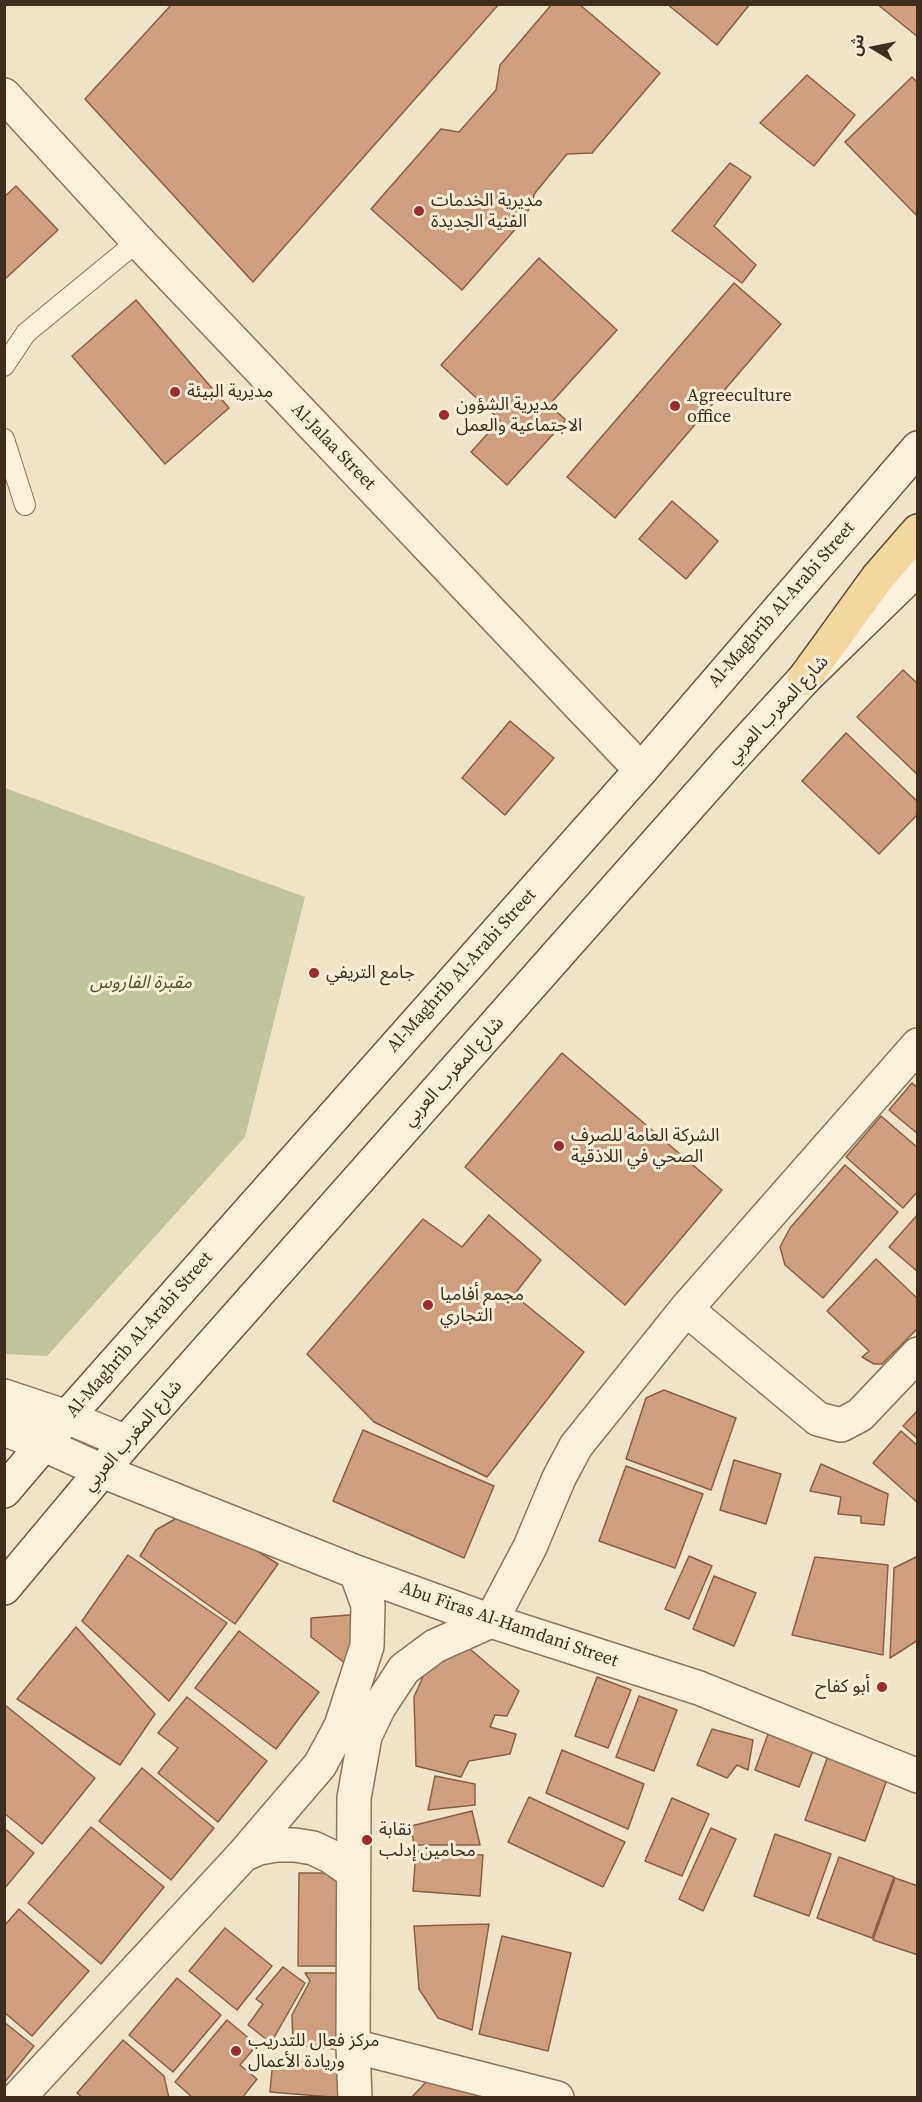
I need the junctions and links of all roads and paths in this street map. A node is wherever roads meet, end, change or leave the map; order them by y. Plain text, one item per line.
1 (4, 95) edge
2 (138, 241) junction
3 (4, 366) edge
4 (4, 439) edge
5 (918, 448) edge
6 (25, 505) dead end
7 (918, 531) edge
8 (918, 568) edge
9 (804, 679) junction
10 (640, 770) junction
11 (918, 1045) edge
12 (686, 1309) junction
13 (918, 1354) edge
14 (4, 1396) edge
15 (67, 1417) junction
16 (4, 1429) edge
17 (126, 1442) junction
18 (45, 1445) junction
19 (102, 1471) junction
20 (4, 1491) edge
21 (356, 1572) junction
22 (4, 1588) edge
23 (491, 1621) junction
24 (914, 1767) edge
25 (243, 1855) junction
26 (353, 1872) junction
27 (353, 2046) junction
28 (18, 2097) edge
29 (355, 2097) edge
30 (557, 2097) edge

1 - 2 street, Al-Jalaa Street
2 - 3 lane
2 - 10 street, Al-Jalaa Street
4 - 6 lane
5 - 10 street, Al-Maghrib Al-Arabi Street
7 - 9 main road
8 - 9 street, شارع المغرب العربي
9 - 17 street, شارع المغرب العربي
10 - 15 street, Al-Maghrib Al-Arabi Street
11 - 12 street
12 - 13 street
12 - 23 street
14 - 15 street
15 - 17 street
15 - 18 street, Al-Maghrib Al-Arabi Street
16 - 18 street, Abu Firas Al-Hamdani Street
17 - 19 street, شارع المغرب العربي
18 - 19 street, Abu Firas Al-Hamdani Street
18 - 20 street, Al-Maghrib Al-Arabi Street
19 - 21 street, Abu Firas Al-Hamdani Street
19 - 22 street, شارع المغرب العربي
21 - 23 street, Abu Firas Al-Hamdani Street
21 - 25 street
23 - 24 street, Abu Firas Al-Hamdani Street
23 - 26 street
25 - 26 street
25 - 28 street
26 - 27 street
27 - 29 street
27 - 30 street

